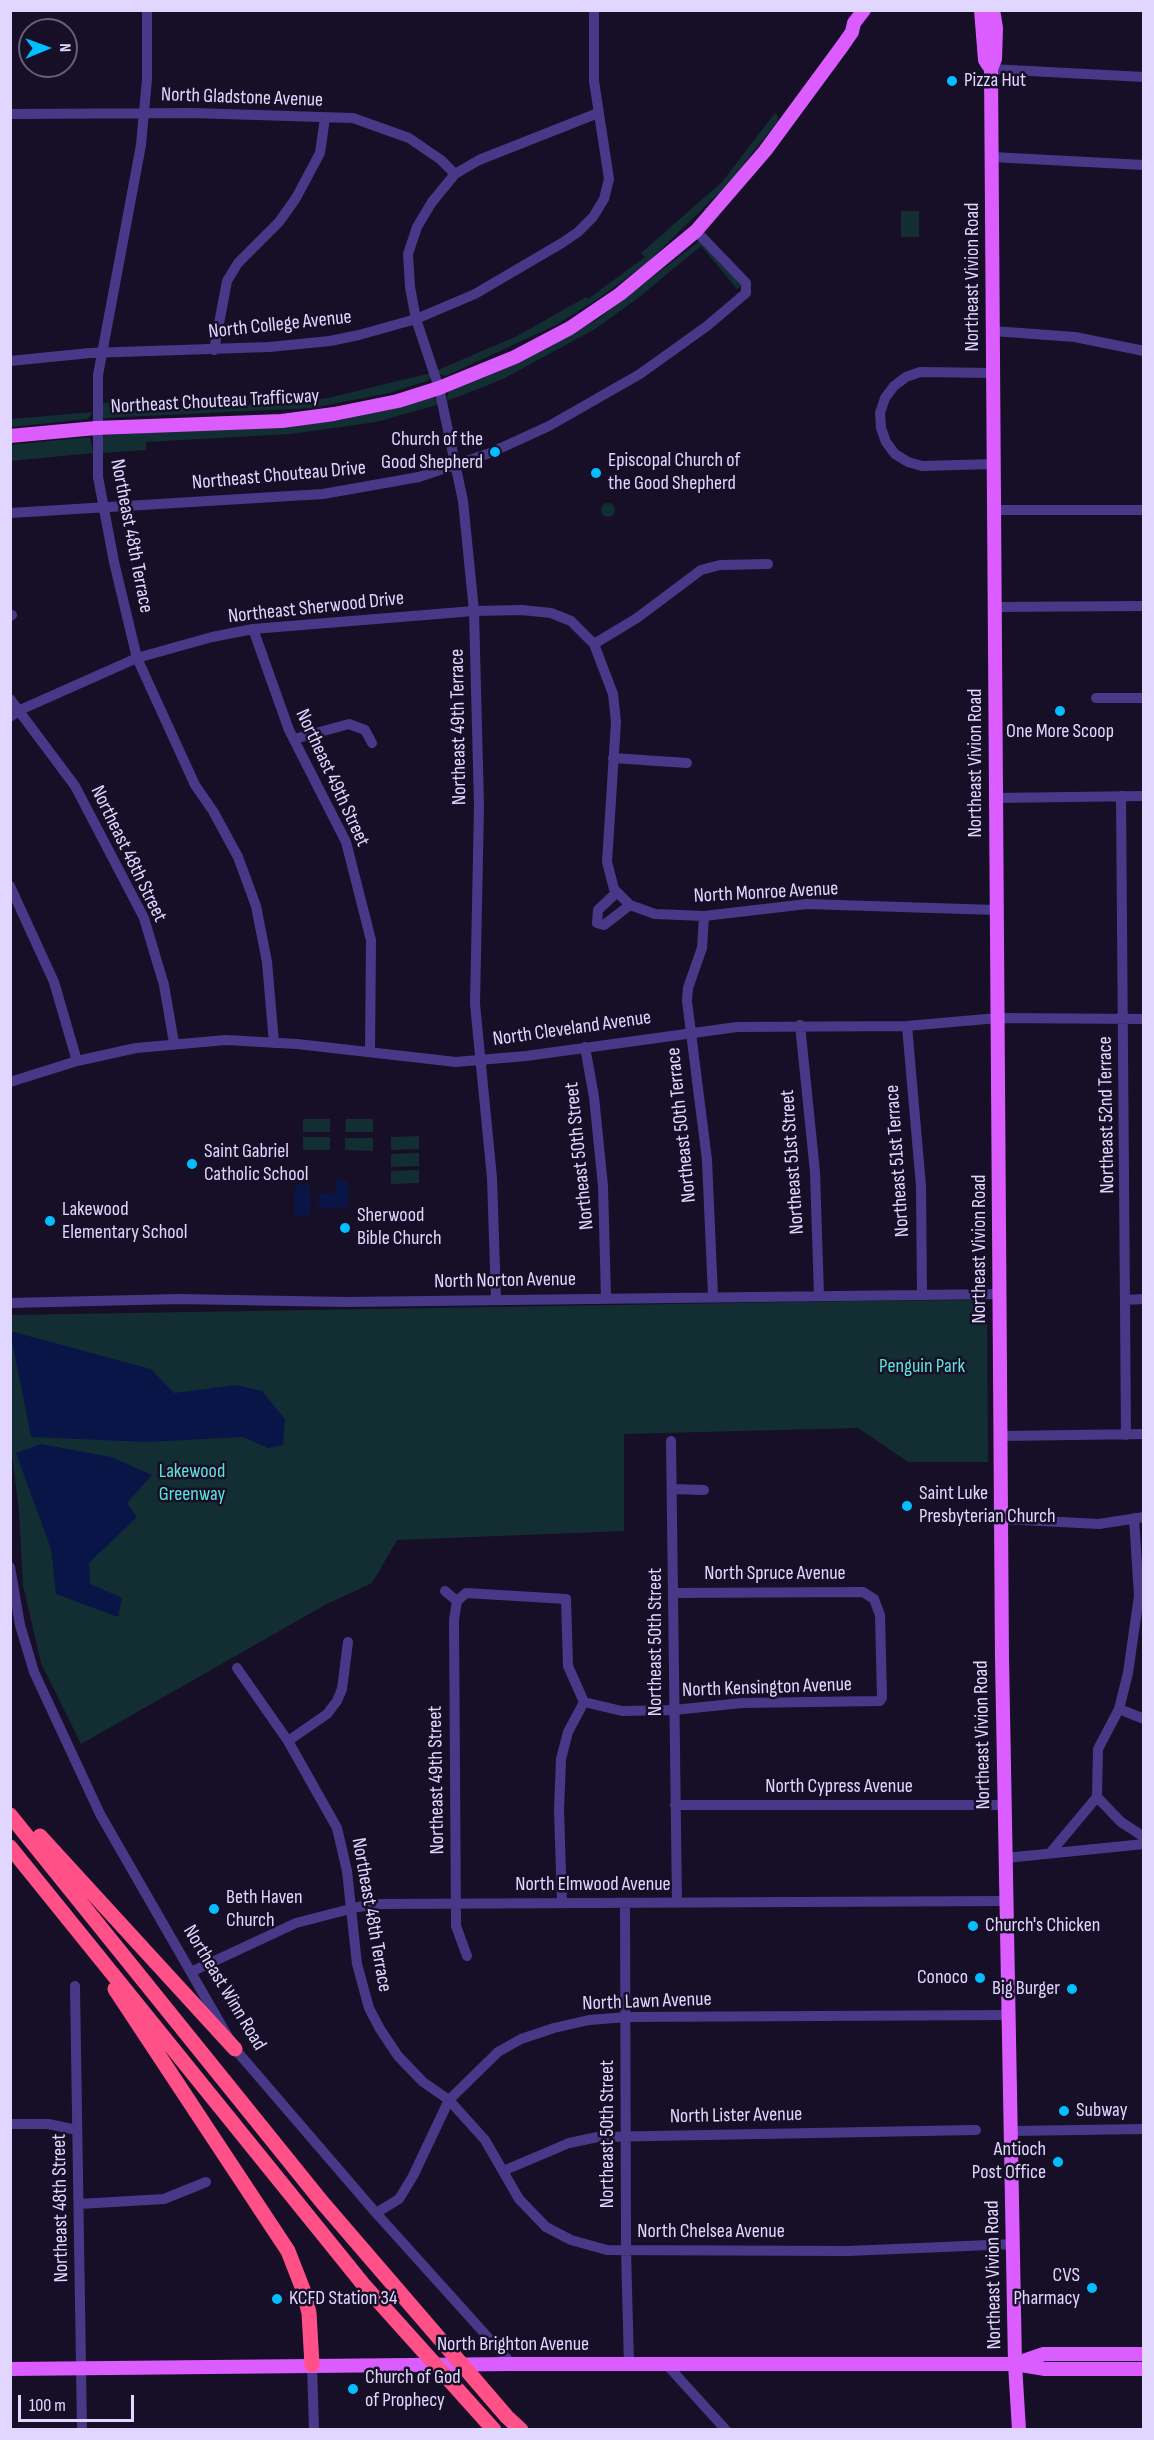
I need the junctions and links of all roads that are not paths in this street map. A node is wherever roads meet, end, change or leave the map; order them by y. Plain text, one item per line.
1 (147, 10) edge
2 (594, 10) edge
3 (864, 10) edge
4 (875, 10) edge
5 (981, 10) edge
6 (993, 10) edge
7 (852, 32) junction
8 (991, 69) junction
9 (1143, 77) edge
10 (145, 113) junction
11 (598, 113) junction
12 (10, 114) edge
13 (325, 118) junction
14 (992, 157) junction
15 (1143, 165) edge
16 (455, 174) junction
17 (696, 231) junction
18 (416, 319) junction
19 (993, 330) junction
20 (214, 350) junction
21 (1143, 351) edge
22 (105, 352) junction
23 (10, 361) edge
24 (993, 373) junction
25 (439, 388) junction
26 (96, 428) junction
27 (10, 436) edge
28 (455, 464) junction
29 (994, 464) junction
30 (105, 506) junction
31 (994, 510) junction
32 (1143, 510) edge
33 (10, 513) edge
34 (768, 564) dead end
35 (1143, 606) edge
36 (995, 607) junction
37 (474, 611) junction
38 (253, 629) junction
39 (594, 644) junction
40 (137, 658) junction
41 (1096, 698) dead end
42 (1143, 698) edge
43 (10, 699) edge
44 (20, 710) junction
45 (10, 717) edge
46 (294, 739) junction
47 (372, 743) dead end
48 (613, 758) junction
49 (687, 763) dead end
50 (1121, 796) junction
51 (1143, 796) edge
52 (995, 798) junction
53 (10, 886) edge
54 (617, 892) junction
55 (630, 905) junction
56 (996, 910) junction
57 (704, 916) junction
58 (998, 1018) junction
59 (1124, 1019) junction
60 (1143, 1019) edge
61 (800, 1025) junction
62 (907, 1026) junction
63 (690, 1031) junction
64 (174, 1043) junction
65 (274, 1043) junction
66 (585, 1047) junction
67 (370, 1051) junction
68 (480, 1060) junction
69 (77, 1061) junction
70 (10, 1082) edge
71 (999, 1294) junction
72 (922, 1295) junction
73 (712, 1296) junction
74 (819, 1296) junction
75 (606, 1298) junction
76 (496, 1299) junction
77 (1143, 1299) edge
78 (1125, 1300) junction
79 (10, 1303) edge
80 (1143, 1434) edge
81 (1126, 1435) junction
82 (1001, 1436) junction
83 (671, 1441) dead end
84 (673, 1490) junction
85 (704, 1490) dead end
86 (1138, 1518) edge
87 (1002, 1519) junction
88 (10, 1567) edge
89 (445, 1591) dead end
90 (675, 1593) junction
91 (457, 1601) junction
92 (348, 1642) dead end
93 (237, 1668) dead end
94 (584, 1702) junction
95 (883, 1704) joint
96 (1119, 1709) junction
97 (674, 1710) junction
98 (1143, 1719) edge
99 (288, 1741) junction
100 (1096, 1797) junction
101 (10, 1804) edge
102 (675, 1805) junction
103 (1003, 1805) junction
104 (10, 1815) edge
105 (1143, 1837) edge
106 (1143, 1844) edge
107 (10, 1847) edge
108 (1052, 1852) junction
109 (1006, 1857) junction
110 (1007, 1901) junction
111 (677, 1902) junction
112 (457, 1903) junction
113 (562, 1903) junction
114 (625, 1903) junction
115 (352, 1909) junction
116 (80, 1933) junction
117 (467, 1956) dead end
118 (193, 1971) junction
119 (75, 1986) dead end
120 (1010, 2015) junction
121 (627, 2017) junction
122 (235, 2049) junction
123 (449, 2100) junction
124 (468, 2122) joint
125 (10, 2124) edge
126 (1143, 2129) edge
127 (77, 2130) junction
128 (976, 2130) dead end
129 (1012, 2131) junction
130 (626, 2136) junction
131 (503, 2171) junction
132 (206, 2182) dead end
133 (79, 2204) junction
134 (376, 2213) junction
135 (1013, 2244) junction
136 (626, 2250) junction
137 (1143, 2354) edge
138 (512, 2364) junction
139 (1015, 2364) junction
140 (312, 2365) junction
141 (629, 2365) junction
142 (668, 2365) junction
143 (81, 2368) junction
144 (10, 2369) edge
145 (1143, 2369) edge
146 (82, 2430) edge
147 (314, 2430) edge
148 (494, 2430) edge
149 (521, 2430) edge
150 (726, 2430) edge
151 (1019, 2430) edge

1 - 10 street, Northeast 48th Terrace
2 - 11 street
3 - 7 main road, Northeast Chouteau Trafficway
4 - 7 main road, Northeast Chouteau Trafficway
5 - 8 main road, Northeast Vivion Road
6 - 8 main road, Northeast Vivion Road
7 - 17 main road, Northeast Chouteau Trafficway
8 - 9 street
8 - 14 main road, Northeast Vivion Road
10 - 12 street, North Gladstone Avenue
10 - 13 street, North Gladstone Avenue
10 - 22 street, Northeast 48th Terrace
11 - 16 street
11 - 18 street, North College Avenue
13 - 16 street, North Gladstone Avenue
13 - 20 street
14 - 15 street
14 - 19 main road, Northeast Vivion Road
16 - 18 street, Northeast 49th Terrace
17 - 25 main road, Northeast Chouteau Trafficway
17 - 28 street, Northeast Chouteau Drive
18 - 20 street, North College Avenue
18 - 25 street, Northeast 49th Terrace
19 - 21 street
19 - 24 main road, Northeast Vivion Road
20 - 22 street, North College Avenue
22 - 23 street, North College Avenue
22 - 26 street, Northeast 48th Terrace
24 - 29 main road, Northeast Vivion Road
24 - 29 street
25 - 26 main road, Northeast Chouteau Trafficway
25 - 28 street, Northeast 49th Terrace
26 - 27 main road, Northeast Chouteau Trafficway
26 - 30 street, Northeast 48th Terrace
28 - 30 street, Northeast Chouteau Drive
28 - 37 street, Northeast 49th Terrace
29 - 31 main road, Northeast Vivion Road
30 - 33 street, Northeast Chouteau Drive
30 - 40 street, Northeast 48th Terrace
31 - 32 street
31 - 36 main road, Northeast Vivion Road
34 - 39 street
35 - 36 street
36 - 52 main road, Northeast Vivion Road
37 - 38 street, Northeast Sherwood Drive
37 - 39 street, Northeast Sherwood Drive
37 - 68 street, Northeast 49th Terrace
38 - 40 street, Northeast Sherwood Drive
38 - 46 street, Northeast 49th Street
39 - 48 street
40 - 44 street, Northeast Sherwood Drive
40 - 65 street, Northeast 48th Terrace
41 - 42 street
43 - 44 street, Northeast 48th Street
44 - 45 street, Northeast Sherwood Drive
44 - 64 street, Northeast 48th Street
46 - 47 street
46 - 67 street, Northeast 49th Street
48 - 49 street
48 - 54 street
50 - 51 street
50 - 52 street
50 - 59 street, Northeast 52nd Terrace
52 - 56 main road, Northeast Vivion Road
53 - 69 street
54 - 55 street, North Monroe Avenue
54 - 55 street
55 - 57 street, North Monroe Avenue
56 - 57 street, North Monroe Avenue
56 - 58 main road, Northeast Vivion Road
57 - 63 street, Northeast 50th Terrace
58 - 59 street, North Cleveland Avenue
58 - 62 street, North Cleveland Avenue
58 - 71 main road, Northeast Vivion Road
59 - 60 street, North Cleveland Avenue
59 - 78 street, Northeast 52nd Terrace
61 - 62 street, North Cleveland Avenue
61 - 63 street, North Cleveland Avenue
61 - 74 street, Northeast 51st Street
62 - 72 street, Northeast 51st Terrace
63 - 66 street, North Cleveland Avenue
63 - 73 street, Northeast 50th Terrace
64 - 65 street, North Cleveland Avenue
64 - 69 street, North Cleveland Avenue
65 - 67 street, North Cleveland Avenue
66 - 68 street, North Cleveland Avenue
66 - 75 street, Northeast 50th Street
67 - 68 street, North Cleveland Avenue
68 - 76 street, Northeast 49th Terrace
69 - 70 street, North Cleveland Avenue
71 - 72 street, North Norton Avenue
71 - 82 main road, Northeast Vivion Road
72 - 74 street, North Norton Avenue
73 - 74 street, North Norton Avenue
73 - 75 street, North Norton Avenue
75 - 76 street, North Norton Avenue
76 - 79 street, North Norton Avenue
77 - 78 street
78 - 81 street, Northeast 52nd Terrace
80 - 81 street
81 - 82 street
82 - 87 main road, Northeast Vivion Road
83 - 84 street, Northeast 50th Street
84 - 85 street
84 - 90 street, Northeast 50th Street
86 - 87 street
86 - 96 street
87 - 103 main road, Northeast Vivion Road
88 - 118 street, Northeast Winn Road
89 - 91 street
90 - 95 street, North Spruce Avenue
90 - 97 street, Northeast 50th Street
91 - 94 street
91 - 112 street, Northeast 49th Street
92 - 99 street
93 - 99 street, Northeast 48th Terrace
94 - 97 street, North Kensington Avenue
94 - 113 street
95 - 97 street, North Kensington Avenue
96 - 98 street
96 - 100 street
97 - 102 street, Northeast 50th Street
99 - 115 street, Northeast 48th Terrace
100 - 105 street
100 - 108 street
101 - 122 highway
102 - 103 street, North Cypress Avenue
102 - 111 street, Northeast 50th Street
103 - 109 main road, Northeast Vivion Road
104 - 149 highway
106 - 108 street
107 - 116 highway
108 - 109 street
109 - 110 main road, Northeast Vivion Road
110 - 111 street, North Elmwood Avenue
110 - 120 main road, Northeast Vivion Road
111 - 114 street, North Elmwood Avenue
112 - 113 street, North Elmwood Avenue
112 - 115 street, North Elmwood Avenue
112 - 117 street, Northeast 49th Street
113 - 114 street, North Elmwood Avenue
114 - 121 street, Northeast 50th Street
115 - 118 street, North Elmwood Avenue
115 - 123 street, Northeast 48th Terrace
116 - 140 highway
116 - 148 highway
118 - 122 street, Northeast Winn Road
119 - 127 street, Northeast 48th Street
120 - 121 street, North Lawn Avenue
120 - 129 main road, Northeast Vivion Road
121 - 123 street, North Lawn Avenue
121 - 130 street, Northeast 50th Street
122 - 134 street, Northeast Winn Road
123 - 124 street, Northeast 48th Terrace
123 - 134 street, North Lawn Avenue
124 - 131 street, North Chelsea Avenue
125 - 127 street
126 - 129 street
127 - 133 street, Northeast 48th Street
128 - 130 street, North Lister Avenue
129 - 135 main road, Northeast Vivion Road
130 - 131 street, North Lister Avenue
130 - 136 street, Northeast 50th Street
131 - 136 street, North Chelsea Avenue
132 - 133 street
133 - 143 street, Northeast 48th Street
134 - 138 street, Northeast Winn Road
135 - 136 street, North Chelsea Avenue
135 - 139 main road, Northeast Vivion Road
136 - 141 street, Northeast 50th Street
137 - 139 main road, North Brighton Avenue
138 - 140 main road, North Brighton Avenue
138 - 141 main road, North Brighton Avenue
139 - 142 main road, North Brighton Avenue
139 - 145 main road, North Brighton Avenue
139 - 151 main road, Northeast Vivion Road
140 - 143 main road, North Brighton Avenue
140 - 147 street
141 - 142 main road, North Brighton Avenue
142 - 150 street
143 - 144 main road, North Brighton Avenue
143 - 146 street, Northeast 48th Street

